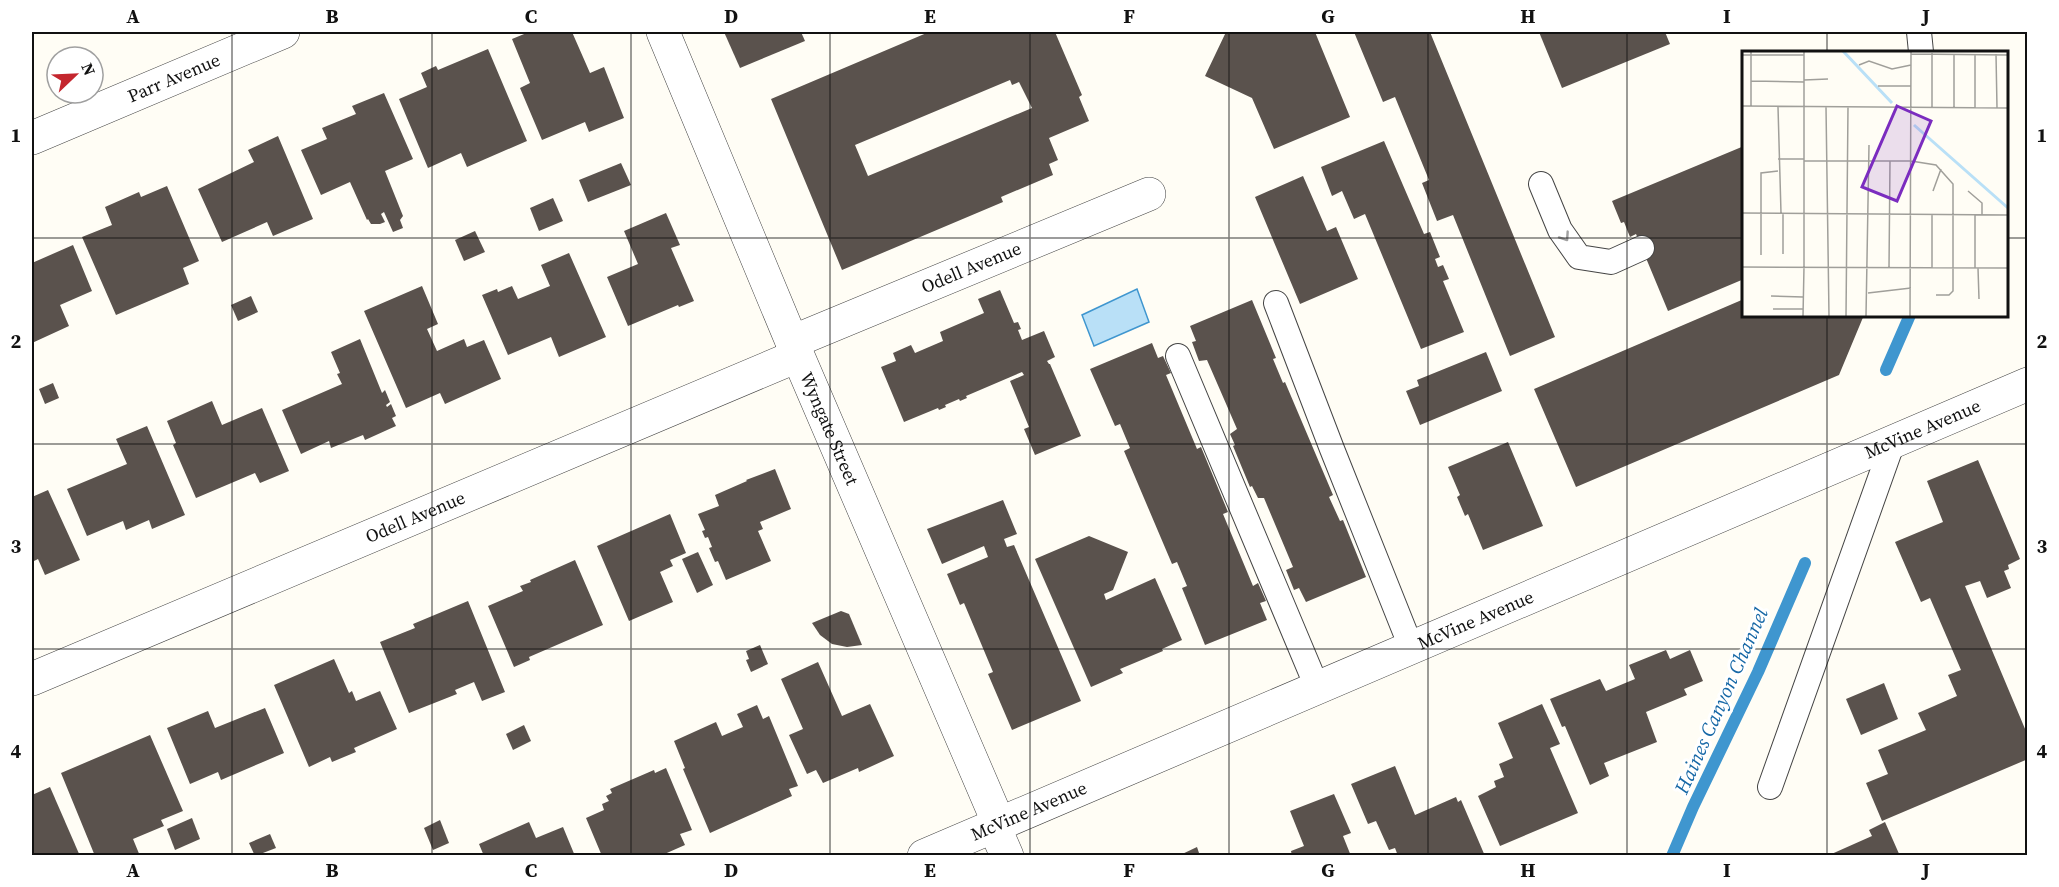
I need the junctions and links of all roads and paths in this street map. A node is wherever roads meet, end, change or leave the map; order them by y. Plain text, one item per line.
1 (283, 32) edge
2 (663, 32) edge
3 (1919, 32) edge
4 (1921, 51) edge
5 (32, 138) edge
6 (1541, 184) dead end
7 (1149, 194) dead end
8 (1642, 248) dead end
9 (1276, 303) dead end
10 (795, 349) junction
11 (1178, 356) dead end
12 (2028, 384) edge
13 (1894, 439) junction
14 (1411, 647) junction
15 (32, 679) edge
16 (1317, 687) junction
17 (1770, 788) dead end
18 (997, 825) junction
19 (924, 855) edge
20 (1007, 855) edge

1 - 5 street, Parr Avenue
2 - 10 street, Wyngate Street
3 - 4 lane
6 -> 8 lane
7 - 10 street, Odell Avenue
9 - 14 lane
10 - 15 street, Odell Avenue
10 - 18 street, Wyngate Street
11 - 16 lane
12 - 13 street, McVine Avenue
13 - 14 street, McVine Avenue
13 - 17 lane
14 - 16 street, McVine Avenue
16 - 18 street, McVine Avenue
18 - 19 street, McVine Avenue
18 - 20 street, Wyngate Street

